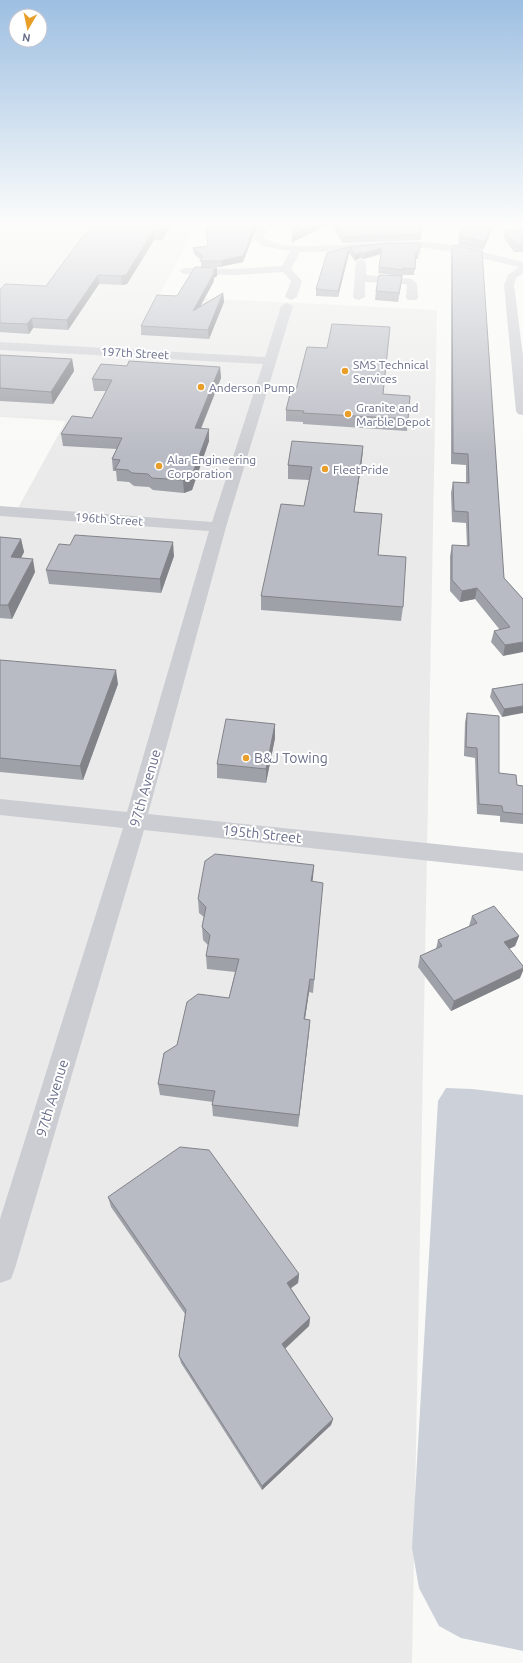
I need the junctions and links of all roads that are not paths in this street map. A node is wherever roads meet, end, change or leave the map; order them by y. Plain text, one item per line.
1 (290, 301) edge
2 (511, 301) edge
3 (0, 346) edge
4 (270, 361) junction
5 (523, 411) edge
6 (0, 511) edge
7 (218, 527) junction
8 (0, 807) edge
9 (136, 820) junction
10 (523, 862) edge
11 (0, 1268) edge

1 - 4 street, 97th Avenue
2 - 5 street
3 - 4 street, 197th Street
4 - 7 street, 97th Avenue
6 - 7 street, 196th Street
7 - 9 street, 97th Avenue
8 - 9 street, 195th Street
9 - 10 street, 195th Street
9 - 11 street, 97th Avenue

